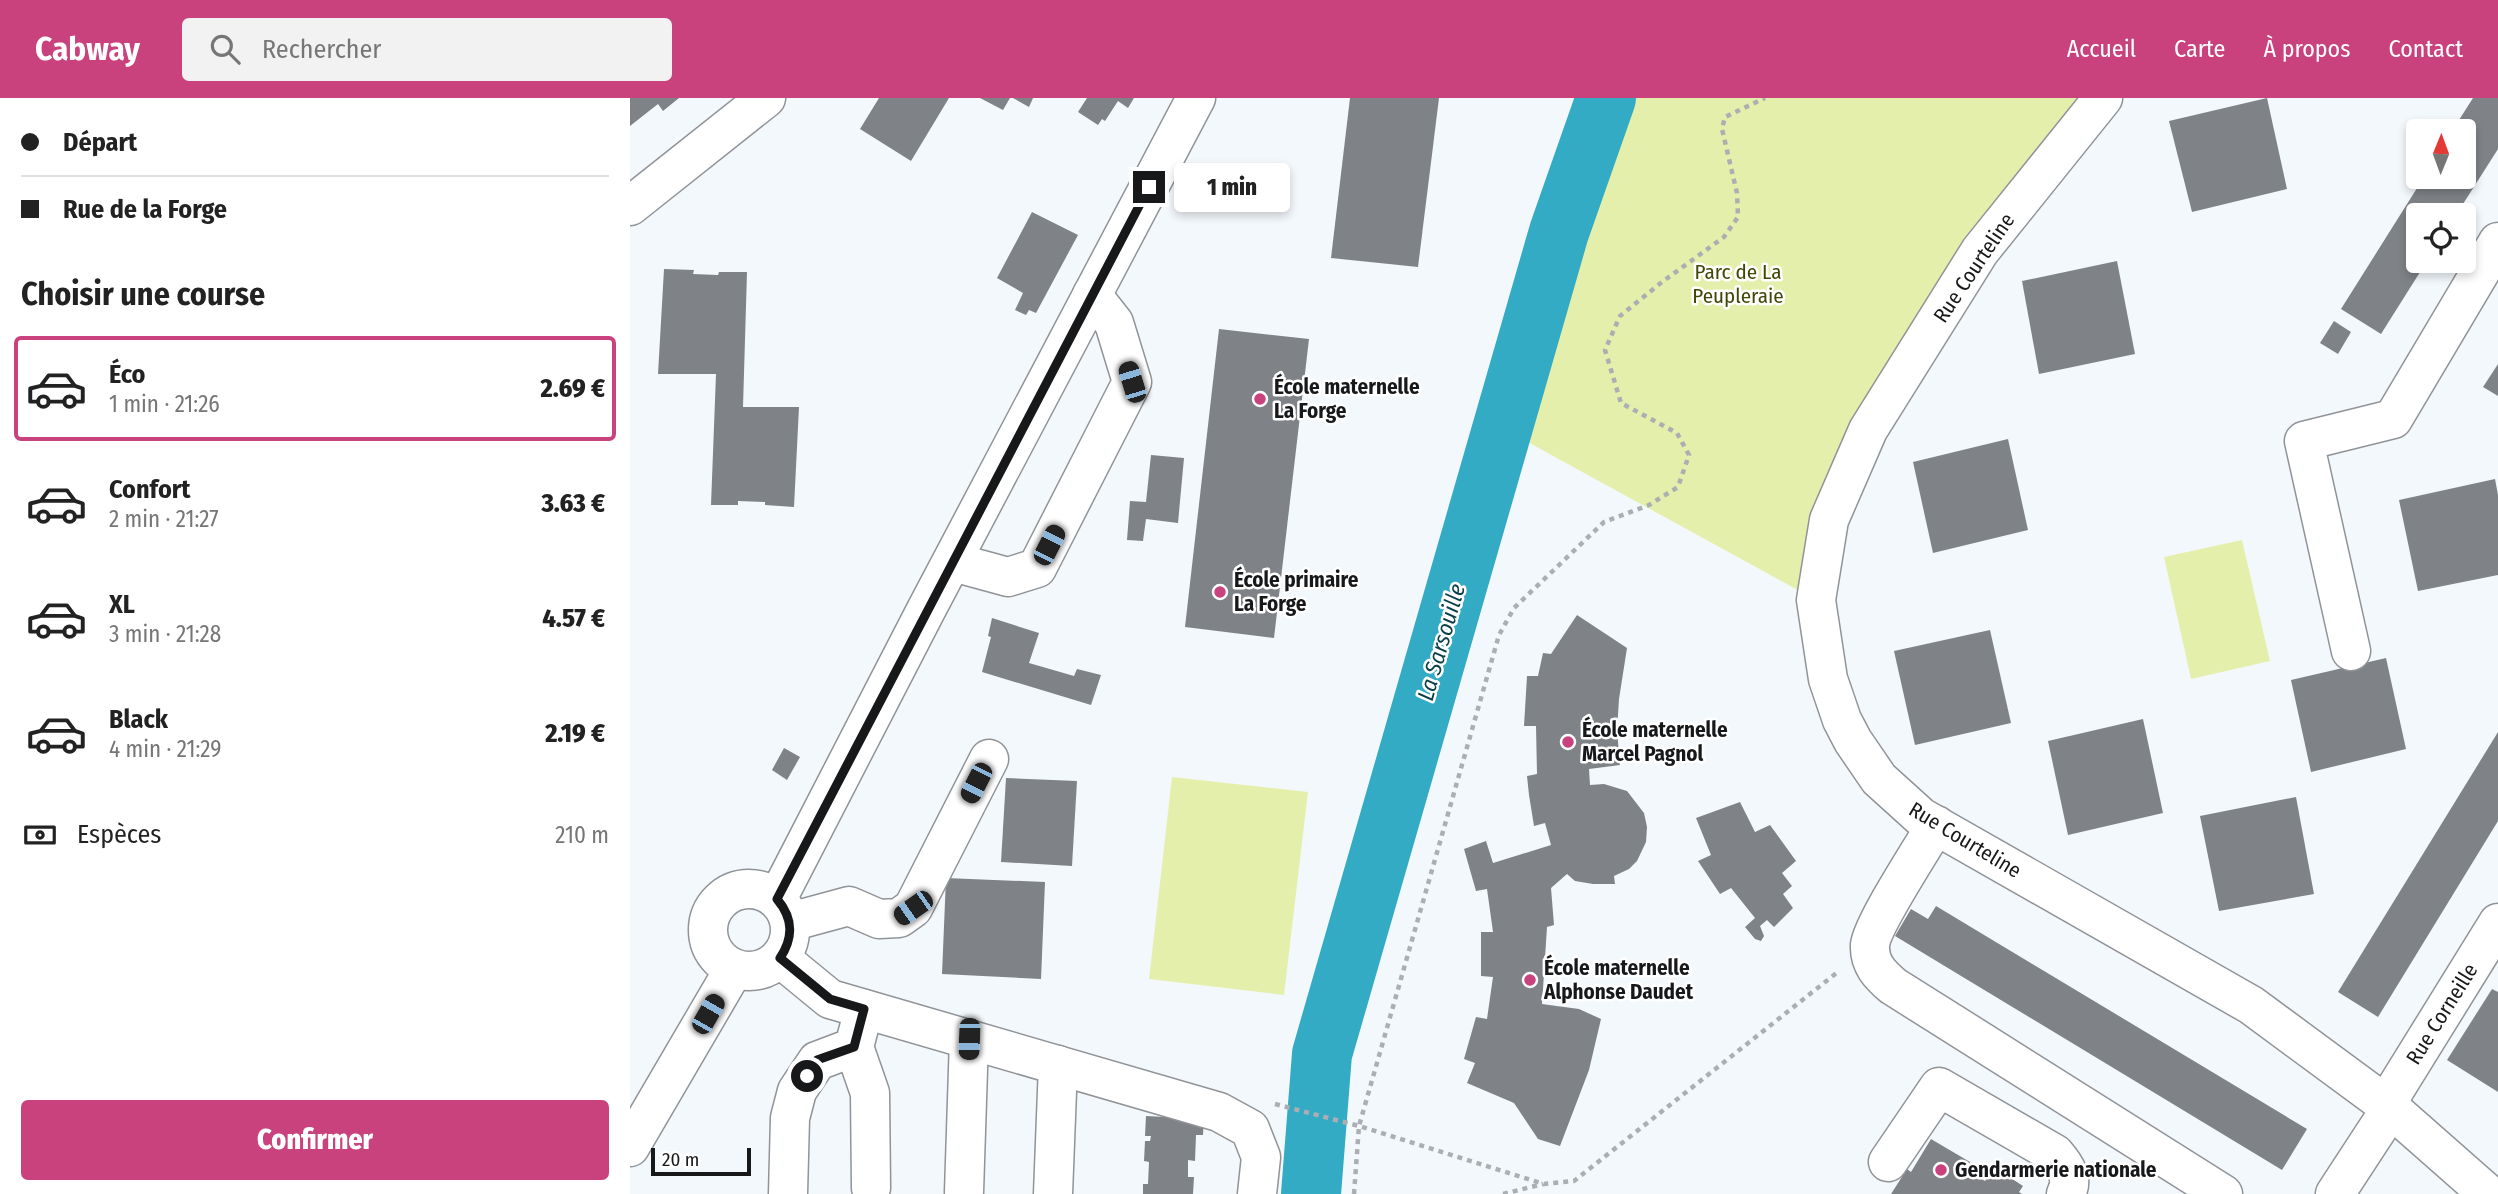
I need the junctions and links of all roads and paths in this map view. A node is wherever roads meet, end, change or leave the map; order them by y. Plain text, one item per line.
1 (766, 98) edge
2 (1196, 98) edge
3 (1765, 98) edge
4 (2103, 98) edge
5 (630, 206) edge
6 (2492, 263) edge
7 (1092, 295) junction
8 (953, 562) junction
9 (2351, 650) dead end
10 (989, 759) dead end
11 (1936, 825) junction
12 (784, 910) junction
13 (2498, 923) edge
14 (1870, 947) junction
15 (780, 958) junction
16 (734, 969) junction
17 (864, 1009) junction
18 (969, 1039) junction
19 (854, 1047) junction
20 (1058, 1065) junction
21 (2388, 1106) junction
22 (1297, 1110) dead end
23 (1359, 1126) junction
24 (630, 1147) edge
25 (1888, 1162) dead end
26 (1544, 1184) junction
27 (871, 1188) dead end
28 (964, 1192) dead end
29 (788, 1194) edge
30 (1053, 1194) edge
31 (1257, 1194) edge
32 (1354, 1194) edge
33 (1503, 1194) edge
34 (2066, 1194) edge
35 (2223, 1194) edge
36 (2335, 1194) edge
37 (2488, 1194) edge

1 - 5 street
2 - 7 street
3 - 23 path
4 - 11 street, Rue Courteline
6 - 9 street
7 - 8 street
7 - 8 street
8 - 12 street
10 - 12 street
11 - 14 street
11 - 21 street, Rue Courteline
12 - 15 street
12 - 16 street
13 - 21 street, Rue Corneille
14 - 26 path
14 - 35 street
15 - 16 street
15 - 17 street
16 - 24 street
17 - 18 street
17 - 19 street
18 - 20 street
18 - 28 street
19 - 27 street
19 - 29 street
20 - 30 street
20 - 31 street
21 - 36 street, Rue Corneille
21 - 37 street, Rue Courteline
22 - 23 path
23 - 26 path
23 - 32 path
25 - 34 street
26 - 33 path

